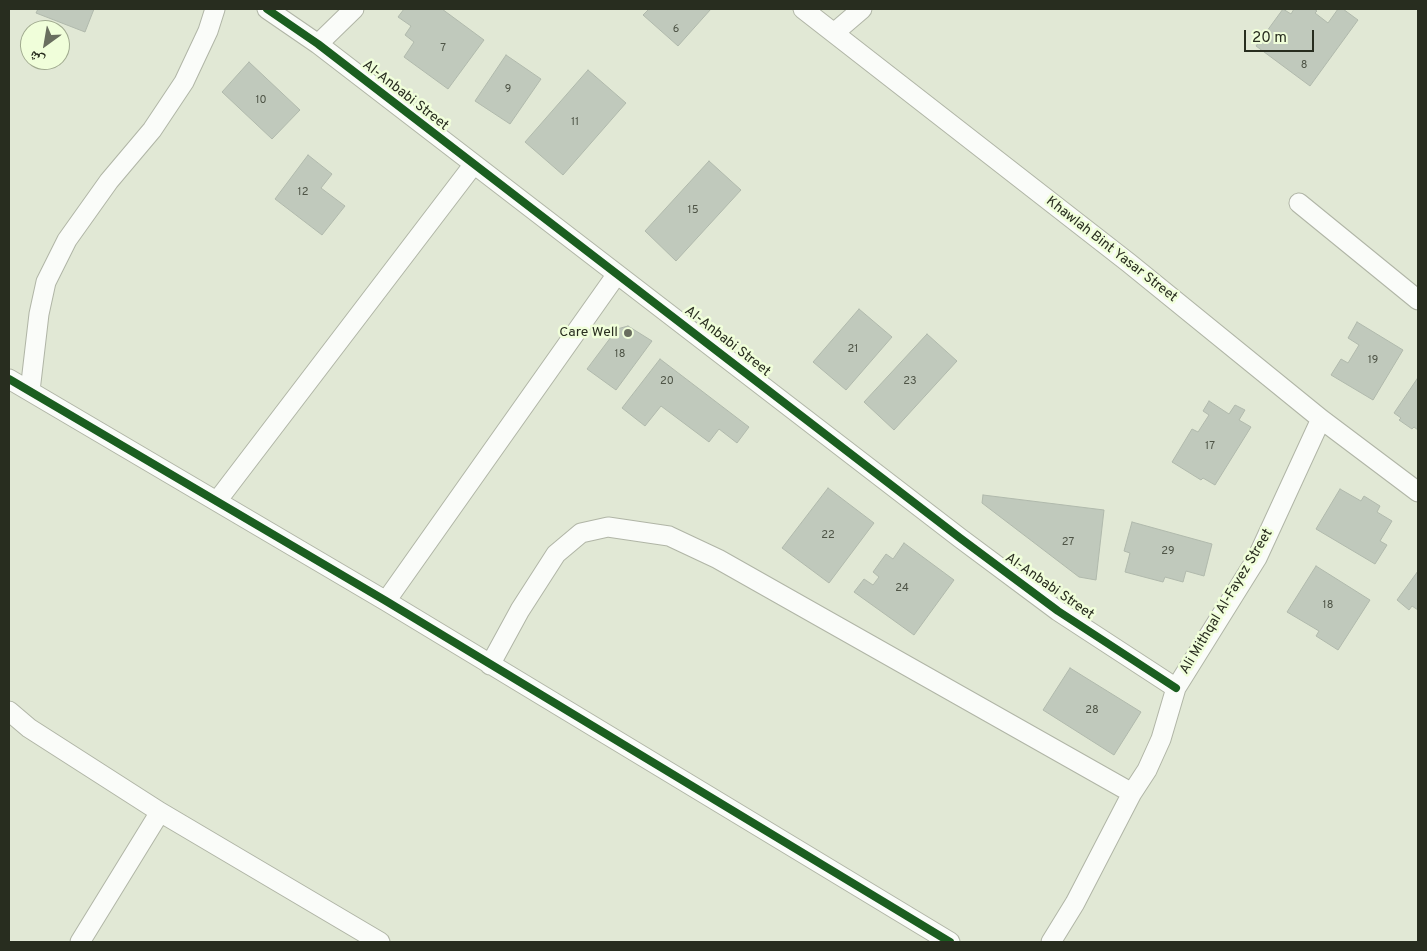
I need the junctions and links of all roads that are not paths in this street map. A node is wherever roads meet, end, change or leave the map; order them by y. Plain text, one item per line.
1 (215, 9) edge
2 (267, 9) edge
3 (354, 9) edge
4 (803, 9) edge
5 (862, 9) edge
6 (834, 33) junction
7 (318, 44) junction
8 (474, 164) junction
9 (1298, 203) dead end
10 (618, 274) junction
11 (1418, 300) edge
12 (9, 379) edge
13 (30, 391) junction
14 (1321, 419) junction
15 (1418, 492) edge
16 (217, 501) junction
17 (386, 601) junction
18 (490, 665) junction
19 (1176, 688) junction
20 (9, 711) edge
21 (1132, 792) junction
22 (160, 812) junction
23 (80, 942) edge
24 (380, 942) edge
25 (950, 942) edge
26 (1051, 942) edge

1 - 13 street
2 - 7 street, Al-Anbabi Street
3 - 7 street
4 - 6 street, Khawlah Bint Yasar Street
5 - 6 street
6 - 14 street, Khawlah Bint Yasar Street
7 - 8 street, Al-Anbabi Street
8 - 10 street, Al-Anbabi Street
8 - 16 street
9 - 11 street
10 - 17 street
10 - 19 street, Al-Anbabi Street
12 - 13 street
13 - 16 street
14 - 15 street, Khawlah Bint Yasar Street
14 - 19 street, Ali Mithqal Al-Fayez Street
16 - 17 street
17 - 18 street
18 - 21 street
18 - 25 street
19 - 21 street, Ali Mithqal Al-Fayez Street
20 - 22 street
21 - 26 street, Ali Mithqal Al-Fayez Street
22 - 23 street
22 - 24 street

